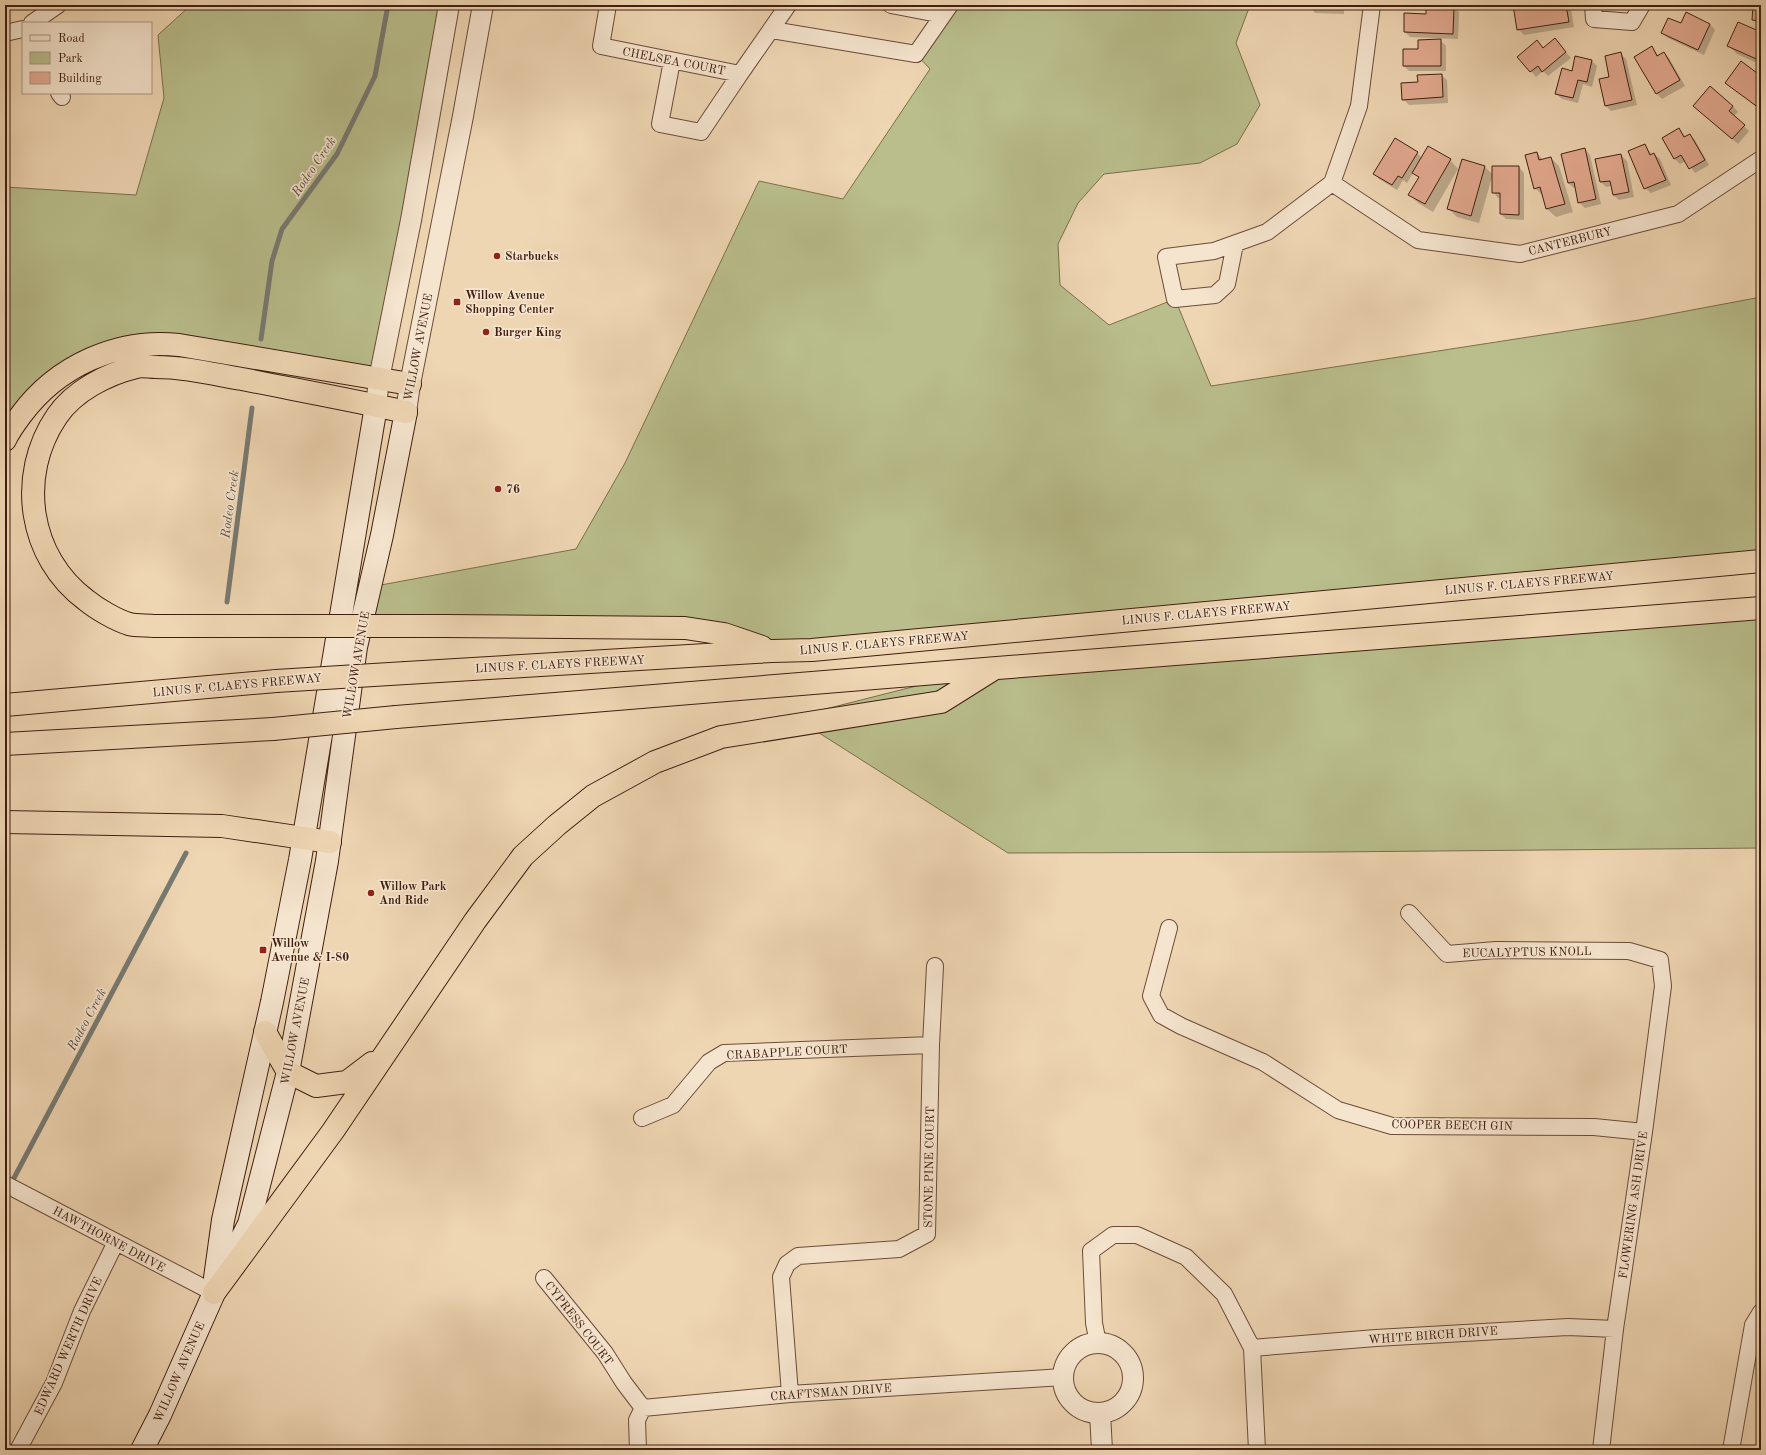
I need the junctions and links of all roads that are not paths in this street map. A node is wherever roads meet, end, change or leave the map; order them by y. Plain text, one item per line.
1 (58, 5) edge
2 (449, 5) edge
3 (483, 5) edge
4 (608, 5) edge
5 (788, 5) edge
6 (891, 5) edge
7 (1372, 5) edge
8 (1593, 5) edge
9 (1642, 5) edge
10 (946, 10) edge
11 (33, 22) edge
12 (22, 29) edge
13 (772, 30) junction
14 (5, 33) edge
15 (672, 61) junction
16 (740, 74) junction
17 (1761, 159) edge
18 (1332, 182) junction
19 (1235, 244) junction
20 (379, 379) junction
21 (410, 384) junction
22 (376, 406) junction
23 (406, 412) junction
24 (5, 440) edge
25 (1761, 561) edge
26 (1761, 608) edge
27 (772, 651) junction
28 (997, 668) junction
29 (5, 705) edge
30 (5, 744) edge
31 (5, 822) edge
32 (304, 838) junction
33 (330, 842) junction
34 (1409, 913) dead end
35 (1169, 928) dead end
36 (1660, 960) joint
37 (935, 966) dead end
38 (265, 1032) junction
39 (931, 1045) junction
40 (387, 1052) junction
41 (288, 1072) junction
42 (642, 1118) dead end
43 (1644, 1132) junction
44 (5, 1184) edge
45 (116, 1242) junction
46 (544, 1278) dead end
47 (214, 1293) junction
48 (1761, 1312) edge
49 (1615, 1329) junction
50 (1098, 1343) junction
51 (1252, 1348) junction
52 (1063, 1377) junction
53 (790, 1394) junction
54 (643, 1408) junction
55 (1100, 1413) junction
56 (18, 1450) edge
57 (142, 1450) edge
58 (638, 1450) edge
59 (1102, 1450) edge
60 (1257, 1450) edge
61 (1601, 1450) edge
62 (1731, 1450) edge

1 - 11 street
2 - 20 street, WILLOW AVENUE
3 - 21 street, WILLOW AVENUE
4 - 15 street, CHELSEA COURT
5 - 13 street, CHELSEA COURT
6 - 10 street
7 - 18 street
8 - 9 street
10 - 13 street
12 - 14 street
13 - 16 street, CHELSEA COURT
15 - 16 street, CHELSEA COURT
15 - 16 street
17 - 18 street, CANTERBURY
18 - 19 street
19 - 19 street
20 - 21 highway
20 - 22 street, WILLOW AVENUE
20 - 24 highway
21 - 23 street, WILLOW AVENUE
22 - 23 highway
22 - 27 highway, bridge
22 - 32 main road, WILLOW AVENUE
23 - 33 main road, WILLOW AVENUE
25 - 27 highway, LINUS F. CLAEYS FREEWAY
26 - 28 highway
27 - 29 highway, LINUS F. CLAEYS FREEWAY, bridge
28 - 30 highway, bridge
28 - 40 highway
31 - 32 highway
32 - 33 highway
32 - 38 main road, WILLOW AVENUE
33 - 41 main road, WILLOW AVENUE
34 - 36 street, EUCALYPTUS KNOLL
35 - 43 street, COOPER BEECH GIN
36 - 43 street, FLOWERING ASH DRIVE
37 - 39 street, STONE PINE COURT
38 - 41 highway
38 - 47 main road, WILLOW AVENUE
39 - 42 street, CRABAPPLE COURT
39 - 53 street, STONE PINE COURT
40 - 41 highway
40 - 47 highway
41 - 47 main road, WILLOW AVENUE
43 - 49 street, FLOWERING ASH DRIVE
44 - 45 street, HAWTHORNE DRIVE
45 - 47 street, HAWTHORNE DRIVE
45 - 56 street, EDWARD WERTH DRIVE
46 - 54 street, CYPRESS COURT
47 - 57 main road, WILLOW AVENUE
48 - 62 street
49 - 51 street, WHITE BIRCH DRIVE
49 - 61 street, FLOWERING ASH DRIVE
50 - 51 street
50 - 52 street
50 - 55 street
51 - 60 street
52 - 53 street, CRAFTSMAN DRIVE
52 - 55 street
53 - 54 street, CRAFTSMAN DRIVE
54 - 58 street
55 - 59 street

